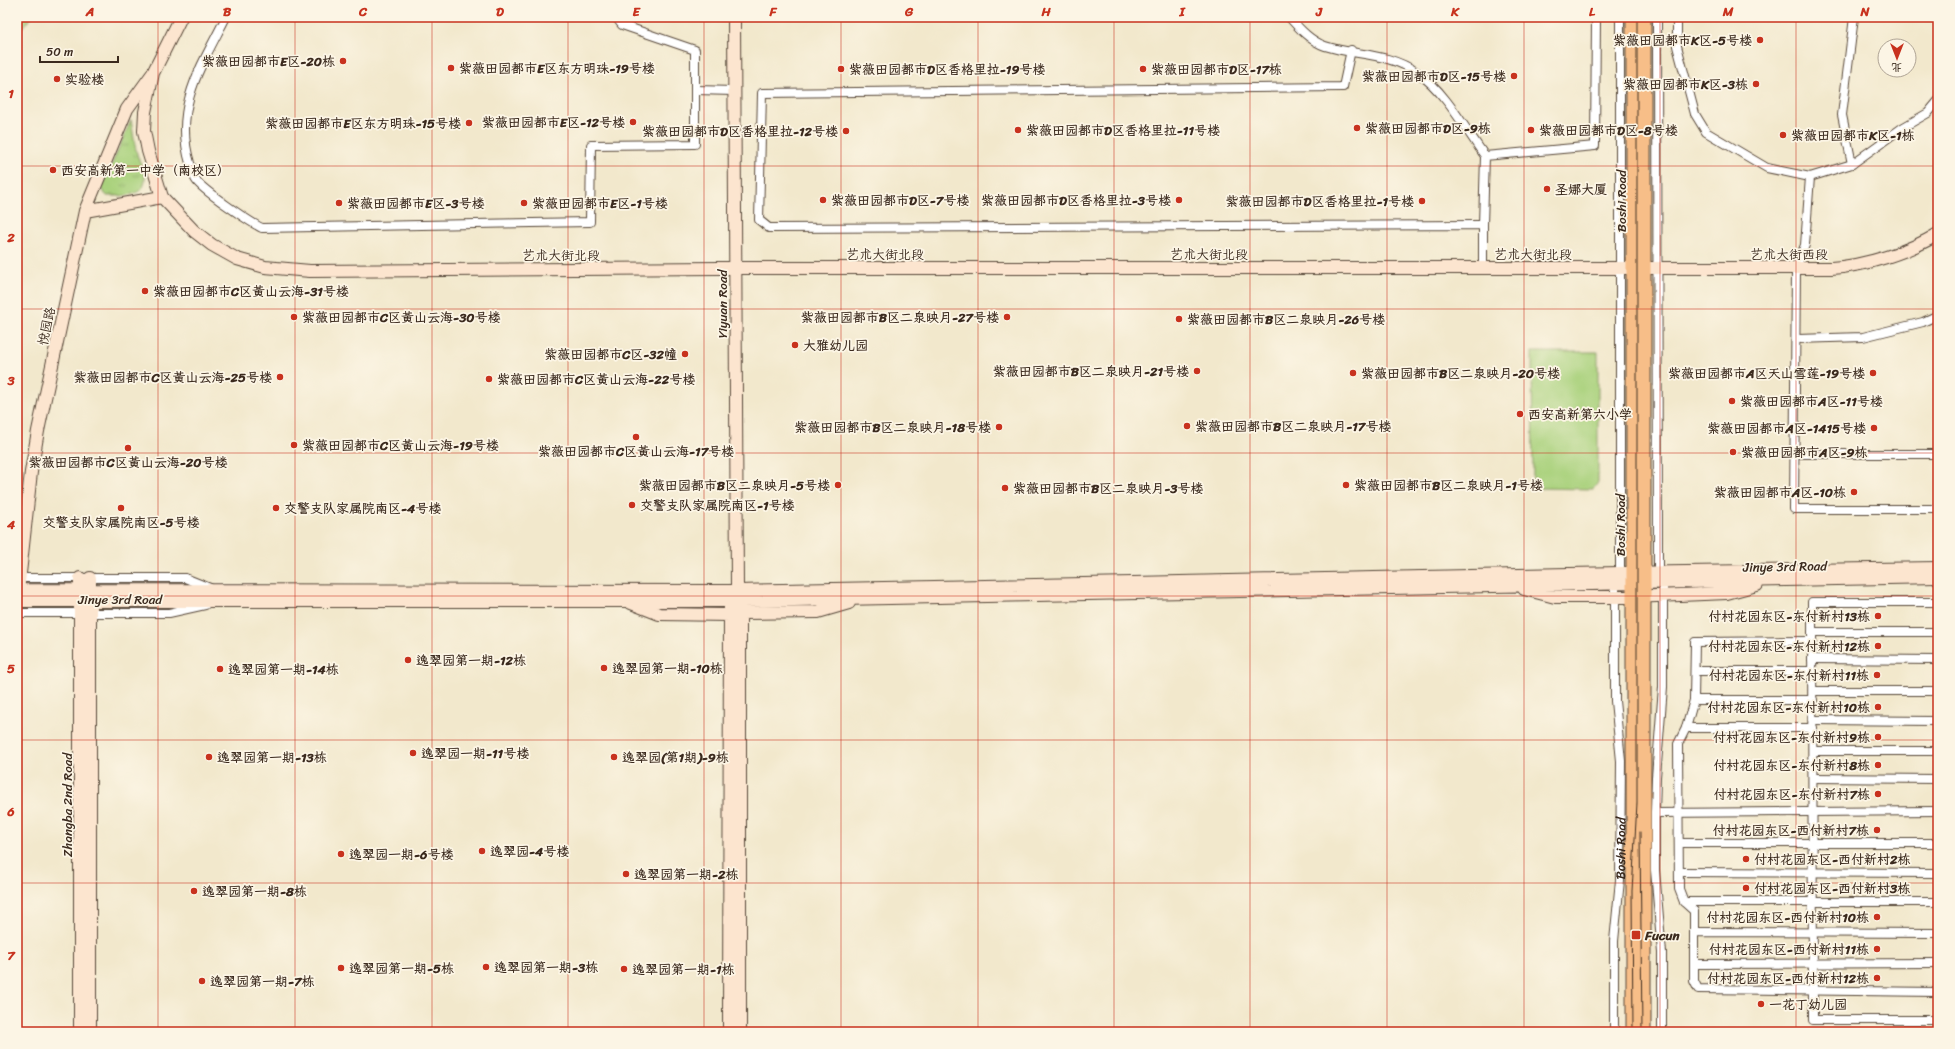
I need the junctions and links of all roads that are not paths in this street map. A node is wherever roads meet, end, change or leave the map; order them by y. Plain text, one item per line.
1 (180, 17) edge
2 (226, 17) edge
3 (616, 17) edge
4 (734, 17) edge
5 (1289, 17) edge
6 (1596, 17) edge
7 (1620, 17) edge
8 (1633, 17) edge
9 (1644, 17) edge
10 (1657, 17) edge
11 (1677, 17) edge
12 (1854, 17) edge
13 (1351, 50) junction
14 (153, 73) junction
15 (696, 90) junction
16 (734, 91) junction
17 (1938, 101) edge
18 (1485, 156) junction
19 (1852, 164) junction
20 (1810, 177) junction
21 (162, 197) junction
22 (85, 211) junction
23 (1483, 225) junction
24 (1938, 234) edge
25 (1484, 267) junction
26 (735, 268) junction
27 (1639, 268) junction
28 (1796, 268) junction
29 (1938, 315) edge
30 (1797, 339) junction
31 (1795, 454) junction
32 (1938, 454) edge
33 (1938, 509) edge
34 (1938, 568) edge
35 (1938, 577) edge
36 (86, 578) junction
37 (1773, 580) junction
38 (1639, 581) junction
39 (1510, 585) junction
40 (18, 587) edge
41 (1663, 595) junction
42 (86, 596) junction
43 (219, 596) junction
44 (1615, 597) junction
45 (736, 598) junction
46 (865, 598) junction
47 (624, 601) junction
48 (1938, 602) edge
49 (17, 613) edge
50 (86, 614) junction
51 (735, 614) junction
52 (1812, 632) junction
53 (1938, 632) edge
54 (1812, 641) junction
55 (1812, 659) junction
56 (1938, 660) edge
57 (1695, 671) junction
58 (1812, 671) junction
59 (1813, 691) junction
60 (1938, 691) edge
61 (1694, 700) junction
62 (1813, 700) junction
63 (1938, 721) edge
64 (1813, 724) junction
65 (1686, 728) junction
66 (1813, 751) junction
67 (1938, 751) edge
68 (1813, 778) junction
69 (1938, 779) edge
70 (1938, 811) edge
71 (1812, 812) junction
72 (1656, 813) junction
73 (1678, 813) junction
74 (1679, 843) junction
75 (1812, 843) junction
76 (1938, 843) edge
77 (1679, 872) junction
78 (1812, 873) junction
79 (1938, 873) edge
80 (1684, 902) junction
81 (1813, 902) junction
82 (1938, 902) edge
83 (1694, 932) junction
84 (1812, 933) junction
85 (1938, 933) edge
86 (1938, 963) edge
87 (1694, 964) junction
88 (1813, 964) junction
89 (1813, 991) junction
90 (1938, 992) edge
91 (1938, 1020) edge
92 (80, 1032) edge
93 (90, 1032) edge
94 (729, 1032) edge
95 (740, 1032) edge
96 (1614, 1032) edge
97 (1633, 1032) edge
98 (1644, 1032) edge
99 (1662, 1032) edge

1 - 14 street
2 - 15 street
3 - 15 street
4 - 16 street, Yiyuan Road
5 - 13 street
6 - 18 street
7 - 27 street, Boshi Road
8 - 27 main road, Boshi Road
9 - 27 main road, Boshi Road
10 - 27 street, Boshi Road
11 - 20 street
12 - 19 street
13 - 18 street
13 - 23 street
14 - 21 street
14 - 22 street, 悦园路
15 - 16 street
16 - 26 street, Yiyuan Road
17 - 19 street
18 - 23 street
19 - 20 street
20 - 28 street
21 - 22 street
21 - 26 street, 艺术大街北段
22 - 40 street, 悦园路
23 - 25 street
24 - 28 street, 艺术大街西段
25 - 26 street, 艺术大街北段
25 - 27 street, 艺术大街北段
26 - 45 street, Yiyuan Road
27 - 28 street, 艺术大街西段
27 - 38 main road, Boshi Road
27 - 38 street, Boshi Road
28 - 30 street
29 - 30 street
30 - 31 street
31 - 32 street
31 - 33 street
34 - 38 street, Jinye 3rd Road
35 - 37 street, Jinye 3rd Road
36 - 40 street, Jinye 3rd Road
36 - 42 street, Zhangba 2nd Road
36 - 43 street, Jinye 3rd Road
37 - 38 street, Jinye 3rd Road
37 - 41 street
38 - 39 street
38 - 41 street
38 - 41 street, Boshi Road
38 - 44 street
38 - 44 street, Boshi Road
38 - 45 street
38 - 97 main road, Boshi Road
38 - 98 main road, Boshi Road
39 - 44 street
39 - 46 street
40 - 42 street
41 - 72 street, Boshi Road
42 - 43 street
42 - 50 street, Zhangba 2nd Road
43 - 45 street
43 - 47 street
43 - 50 street, Jinye 3rd Road
44 - 96 street, Boshi Road
45 - 46 street
45 - 47 street
45 - 51 street, Yiyuan Road
46 - 51 street
47 - 51 street
48 - 52 street
49 - 50 street, Jinye 3rd Road
50 - 92 street, Zhangba 2nd Road
50 - 93 street, Zhangba 2nd Road
51 - 94 street
51 - 95 street
52 - 53 street
52 - 54 street
54 - 55 street
54 - 57 street
55 - 56 street
55 - 58 street
57 - 58 street
57 - 61 street
58 - 59 street
59 - 60 street
59 - 62 street
61 - 62 street
61 - 65 street
62 - 64 street
63 - 64 street
64 - 65 street
64 - 66 street
65 - 73 street
66 - 67 street
66 - 68 street
68 - 69 street
68 - 71 street
70 - 71 street
71 - 73 street
71 - 75 street
72 - 73 street
72 - 99 street, Boshi Road
73 - 74 street
74 - 75 street
74 - 77 street
75 - 76 street
75 - 78 street
77 - 78 street
77 - 80 street
78 - 79 street
78 - 81 street
80 - 81 street
80 - 83 street
81 - 82 street
81 - 84 street
83 - 84 street
83 - 87 street
84 - 85 street
84 - 88 street
86 - 88 street
87 - 88 street
87 - 89 street
88 - 89 street
89 - 90 street
89 - 91 street

